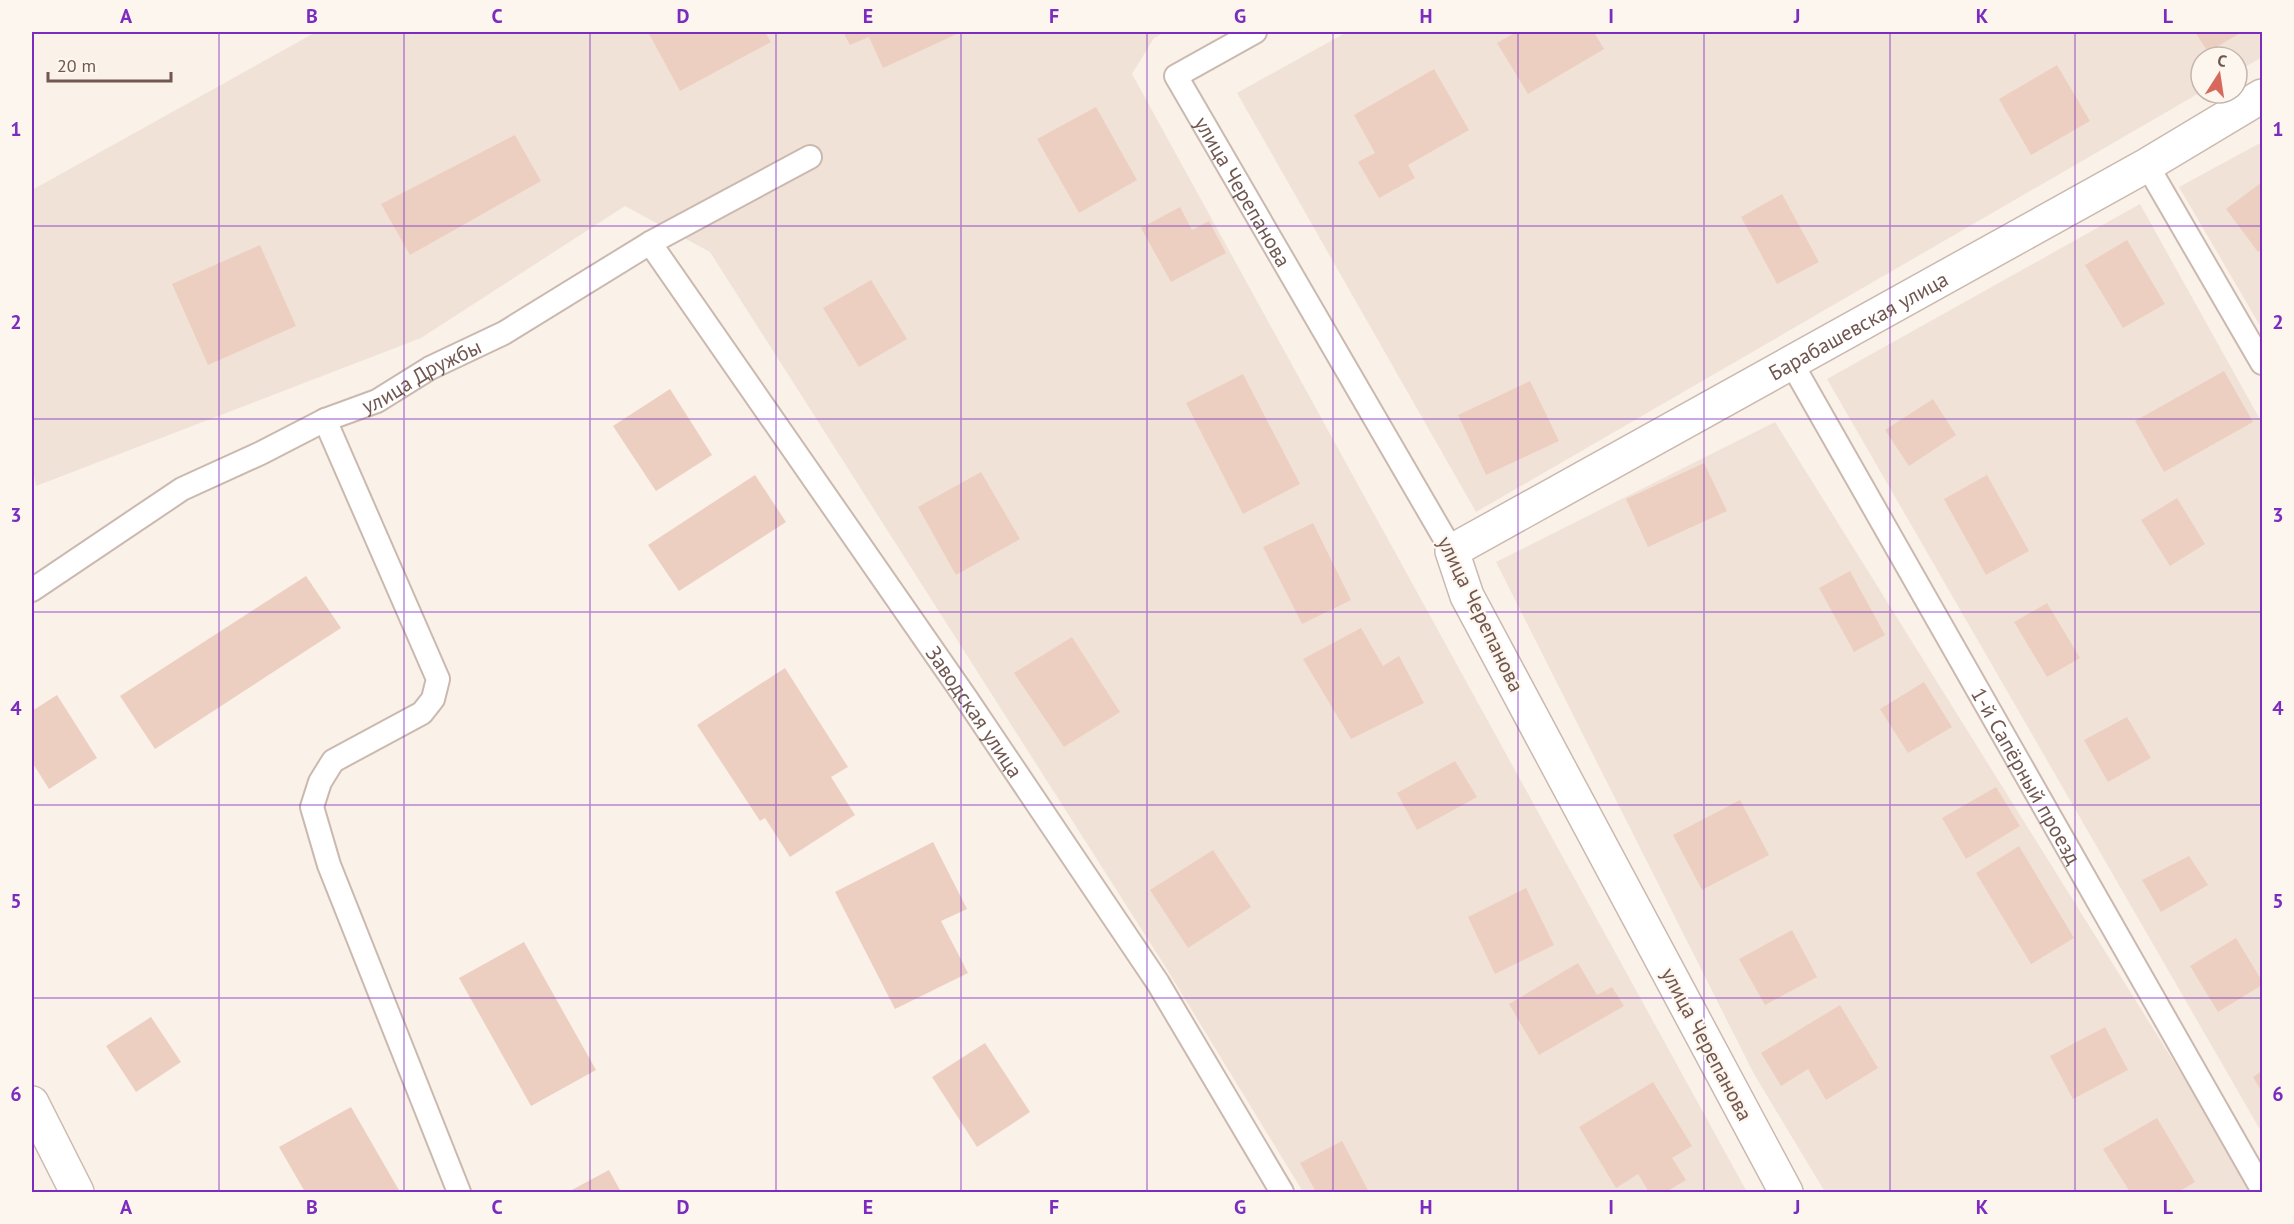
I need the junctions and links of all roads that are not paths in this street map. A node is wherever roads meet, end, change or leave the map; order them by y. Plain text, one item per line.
1 (1256, 32) edge
2 (2262, 96) edge
3 (810, 157) dead end
4 (2147, 165) junction
5 (650, 243) junction
6 (1791, 362) junction
7 (2262, 363) edge
8 (325, 420) junction
9 (1452, 551) junction
10 (32, 590) edge
11 (32, 1103) edge
12 (2262, 1189) edge
13 (77, 1192) edge
14 (459, 1192) edge
15 (1282, 1192) edge
16 (1786, 1192) edge

1 - 9 lane, улица Черепанова
2 - 4 street, Барабашевская улица
3 - 5 lane, улица Дружбы
4 - 6 street, Барабашевская улица
4 - 7 lane
5 - 8 lane, улица Дружбы
5 - 15 lane, Заводская улица
6 - 9 street, Барабашевская улица
6 - 12 lane, 1-й Сапёрный проезд
8 - 10 lane, улица Дружбы
8 - 14 lane
9 - 16 street, улица Черепанова
11 - 13 street

